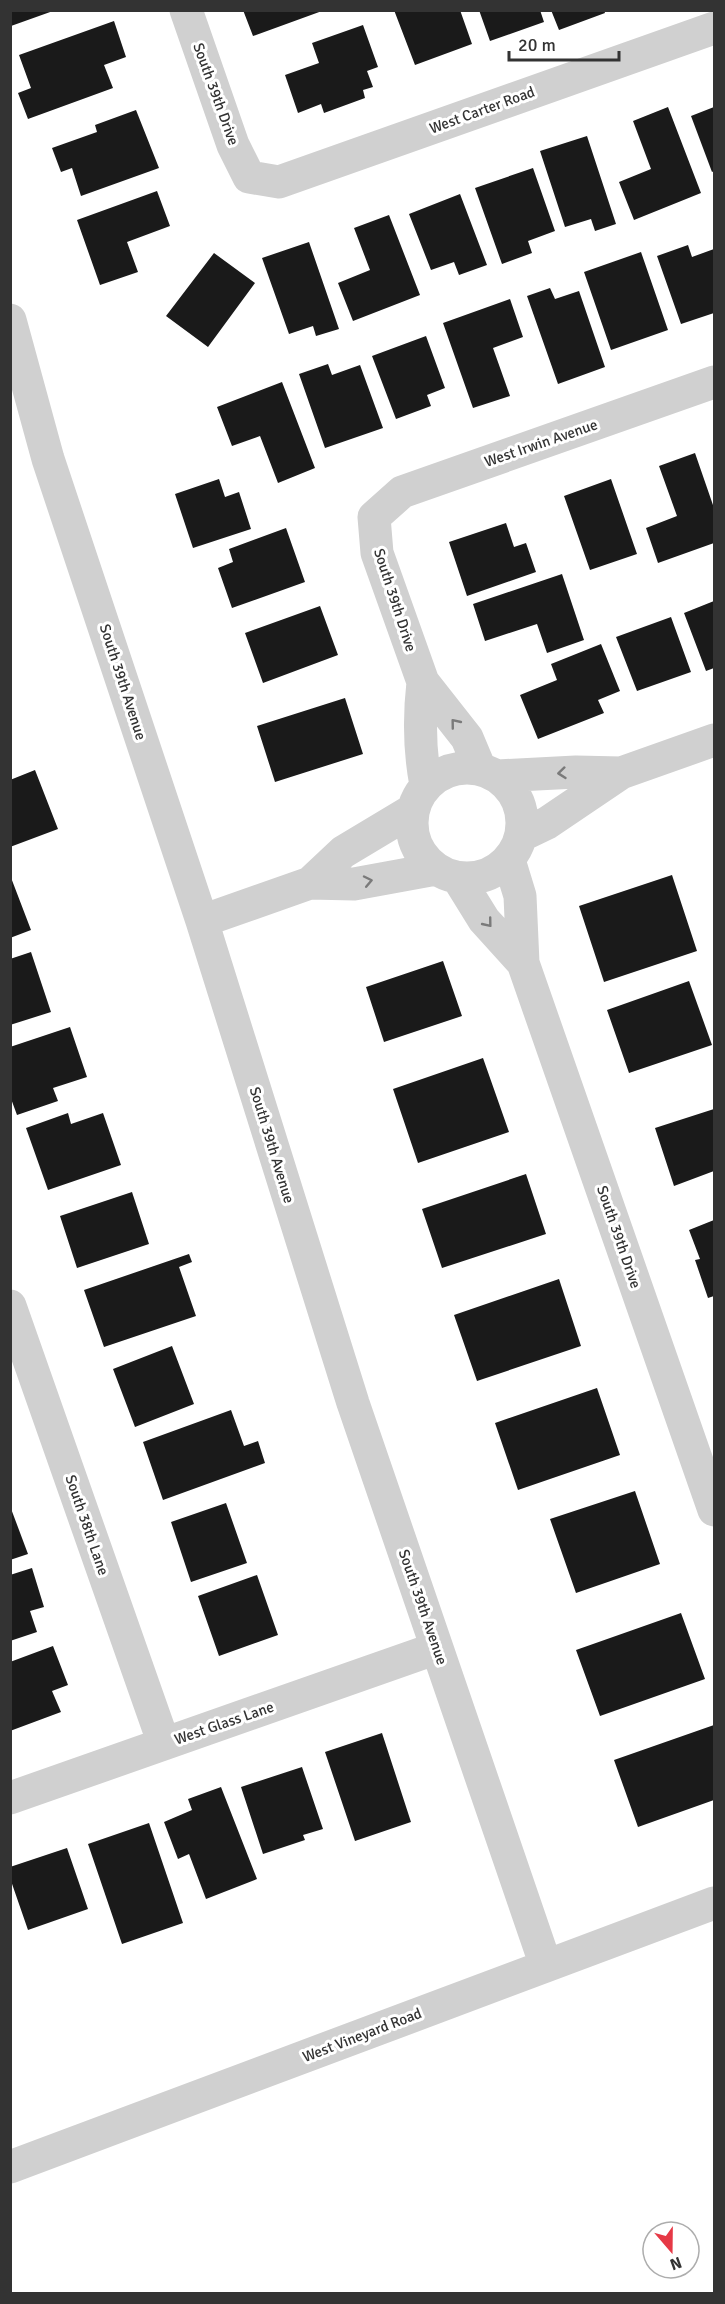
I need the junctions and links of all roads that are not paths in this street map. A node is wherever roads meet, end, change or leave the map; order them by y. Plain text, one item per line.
1 (186, 10) edge
2 (714, 28) edge
3 (249, 177) joint
4 (12, 329) edge
5 (714, 382) edge
6 (374, 517) joint
7 (423, 682) junction
8 (714, 740) edge
9 (489, 772) junction
10 (621, 773) junction
11 (420, 797) junction
12 (516, 847) junction
13 (447, 874) junction
14 (310, 883) junction
15 (202, 921) junction
16 (524, 963) junction
17 (10, 1306) edge
18 (714, 1510) edge
19 (437, 1648) junction
20 (164, 1744) junction
21 (10, 1798) edge
22 (714, 1904) edge
23 (546, 1966) junction
24 (10, 2167) edge

1 - 3 street, South 39th Drive
2 - 3 street, West Carter Road
4 - 15 street, South 39th Avenue
5 - 6 street, West Irwin Avenue
6 - 7 street, South 39th Drive
9 -> 7 street, South 39th Drive
7 - 11 street, South 39th Drive
8 - 10 street
10 -> 9 street
9 - 11 street
9 - 12 street
10 - 12 street
11 - 13 street
11 - 14 street
12 - 13 street
12 - 16 street, South 39th Drive
14 -> 13 street
13 -> 16 street, South 39th Drive
14 - 15 street
15 - 19 street, South 39th Avenue
16 - 18 street, South 39th Drive
17 - 20 street, South 38th Lane
19 - 20 street, West Glass Lane
19 - 23 street, South 39th Avenue
20 - 21 street, West Glass Lane
22 - 23 street, West Vineyard Road
23 - 24 street, West Vineyard Road

